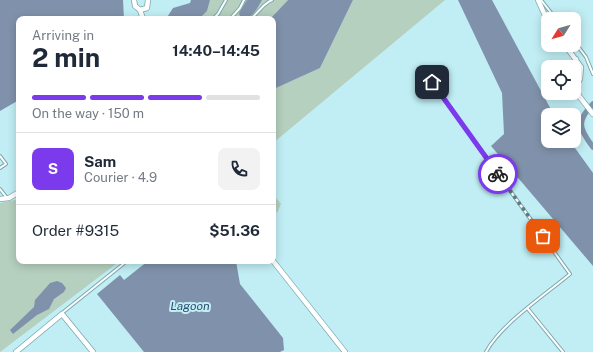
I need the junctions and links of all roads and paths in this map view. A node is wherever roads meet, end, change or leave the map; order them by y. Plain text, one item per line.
1 (134, 0) edge
2 (148, 0) edge
3 (226, 0) edge
4 (244, 0) edge
5 (272, 0) edge
6 (540, 0) edge
7 (140, 10) junction
8 (544, 12) edge
9 (550, 12) edge
10 (142, 16) edge
11 (216, 16) edge
12 (233, 16) edge
13 (254, 16) edge
14 (581, 50) edge
15 (571, 52) edge
16 (576, 59) edge
17 (593, 74) edge
18 (432, 82) dead end
19 (581, 98) edge
20 (593, 114) edge
21 (0, 156) edge
22 (0, 168) edge
23 (0, 189) edge
24 (16, 194) edge
25 (0, 199) edge
26 (8, 199) junction
27 (123, 264) edge
28 (275, 264) edge
29 (528, 308) junction
30 (62, 314) junction
31 (16, 352) edge
32 (93, 352) edge
33 (345, 352) edge
34 (486, 352) edge
35 (563, 352) edge

1 - 7 street
2 - 7 street
3 - 11 lane
4 - 12 lane
5 - 13 lane
6 - 8 street
6 - 9 lane
7 - 10 street
14 - 17 lane
15 - 16 street
18 - 29 lane
19 - 20 street
21 - 22 lane
23 - 26 lane
24 - 26 street
25 - 26 street
27 - 30 lane
28 - 33 street
29 - 34 lane
29 - 35 lane
30 - 31 street
30 - 32 street

